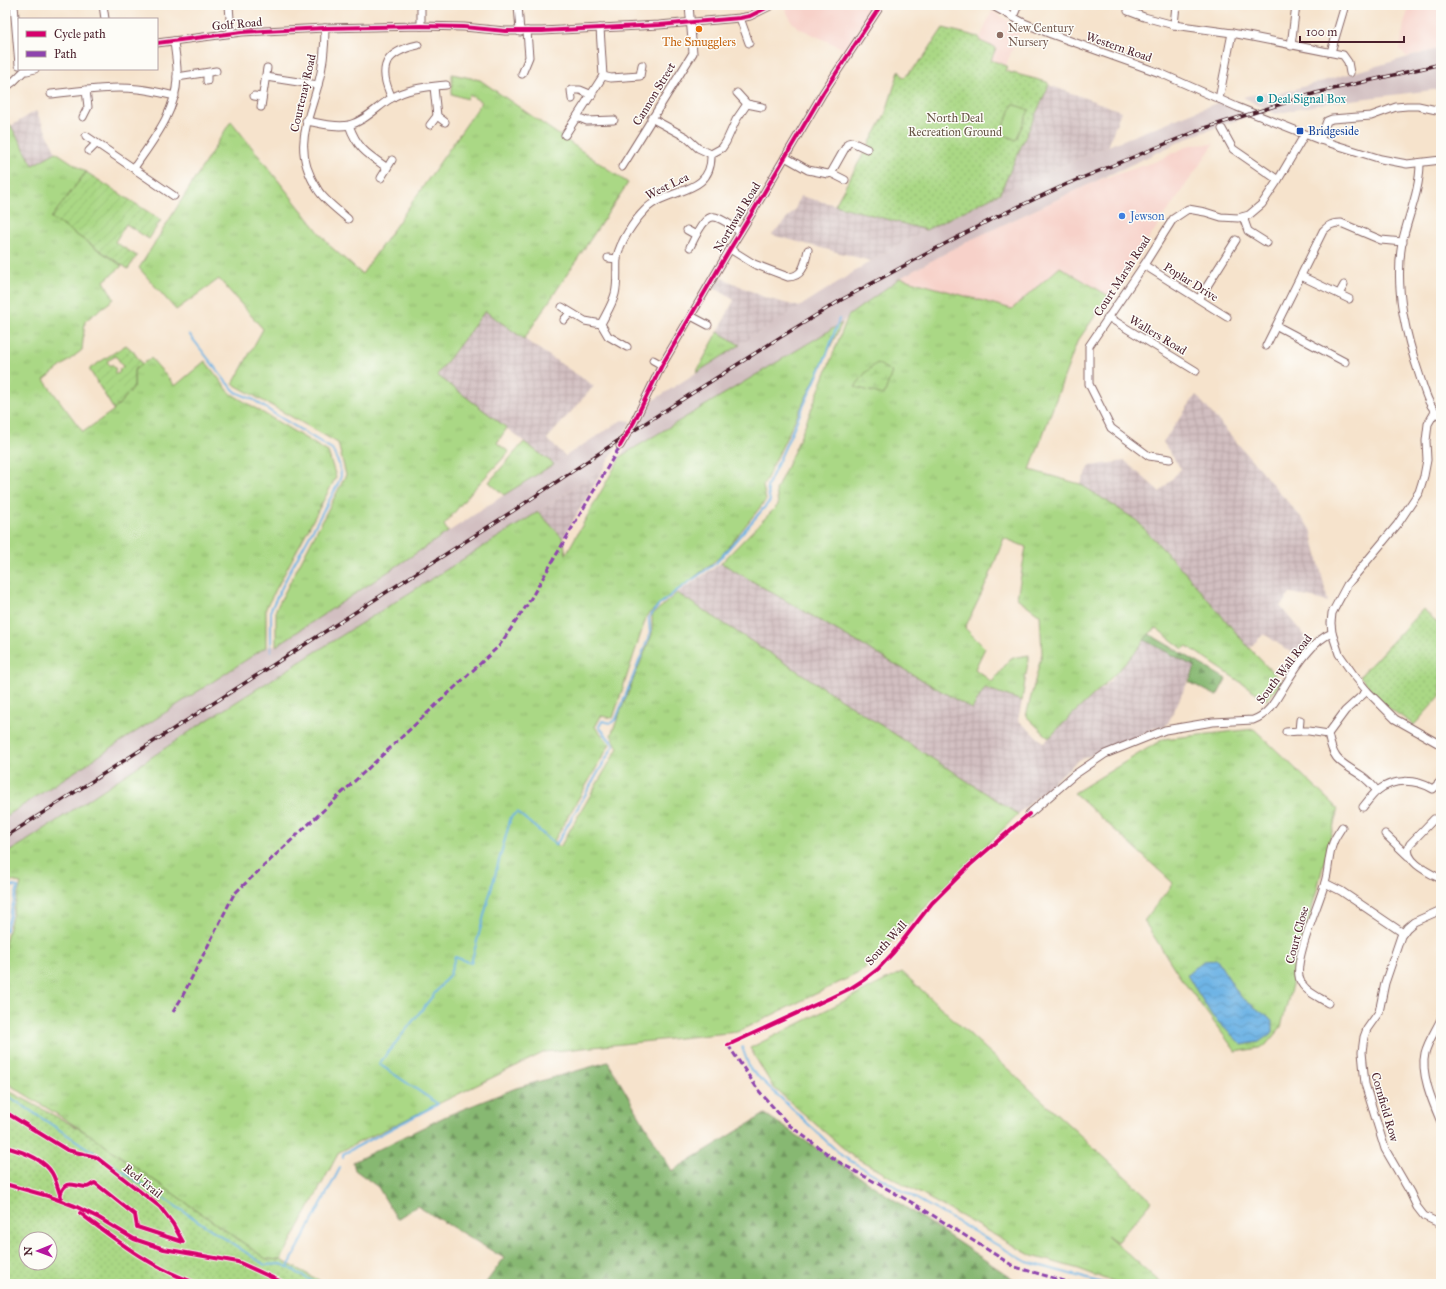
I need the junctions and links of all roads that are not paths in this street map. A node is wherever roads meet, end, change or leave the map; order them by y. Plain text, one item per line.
1 (14, 5) edge
2 (103, 5) edge
3 (229, 5) edge
4 (421, 5) edge
5 (518, 5) edge
6 (690, 5) edge
7 (772, 5) edge
8 (881, 5) edge
9 (991, 5) edge
10 (1018, 5) edge
11 (1176, 5) edge
12 (1296, 5) edge
13 (1345, 5) edge
14 (1128, 11) dead end
15 (1013, 17) junction
16 (105, 18) edge
17 (740, 18) junction
18 (690, 22) junction
19 (1174, 25) junction
20 (421, 26) junction
21 (325, 28) junction
22 (600, 28) junction
23 (528, 31) junction
24 (520, 32) junction
25 (230, 33) junction
26 (1232, 33) junction
27 (18, 41) edge
28 (174, 41) junction
29 (158, 43) edge
30 (749, 43) dead end
31 (418, 45) dead end
32 (1291, 46) junction
33 (408, 47) junction
34 (1331, 52) junction
35 (410, 55) dead end
36 (642, 65) dead end
37 (267, 68) dead end
38 (20, 70) edge
39 (216, 71) dead end
40 (206, 73) junction
41 (1350, 73) dead end
42 (522, 74) dead end
43 (603, 76) junction
44 (177, 77) junction
45 (266, 77) junction
46 (208, 81) dead end
47 (318, 85) junction
48 (446, 85) dead end
49 (434, 86) junction
50 (5, 88) edge
51 (86, 90) junction
52 (738, 93) dead end
53 (51, 94) dead end
54 (592, 95) junction
55 (175, 96) junction
56 (254, 96) dead end
57 (262, 97) junction
58 (392, 98) junction
59 (572, 99) dead end
60 (1219, 99) junction
61 (747, 104) junction
62 (260, 107) dead end
63 (762, 107) dead end
64 (1441, 111) edge
65 (436, 116) junction
66 (83, 117) dead end
67 (577, 117) junction
68 (652, 118) junction
69 (614, 120) dead end
70 (306, 121) junction
71 (445, 122) dead end
72 (349, 125) junction
73 (430, 125) dead end
74 (1222, 129) dead end
75 (1305, 134) junction
76 (564, 135) dead end
77 (86, 136) dead end
78 (1320, 140) junction
79 (96, 144) junction
80 (867, 149) dead end
81 (89, 151) dead end
82 (711, 154) junction
83 (785, 157) junction
84 (392, 160) dead end
85 (1441, 160) edge
86 (1420, 163) junction
87 (386, 167) junction
88 (622, 167) dead end
89 (134, 168) junction
90 (831, 173) junction
91 (380, 178) dead end
92 (845, 180) dead end
93 (1278, 180) junction
94 (174, 196) dead end
95 (1243, 217) junction
96 (348, 219) dead end
97 (687, 230) dead end
98 (740, 232) junction
99 (696, 235) junction
100 (1236, 240) dead end
101 (1402, 242) junction
102 (1267, 243) dead end
103 (690, 247) dead end
104 (730, 249) junction
105 (808, 250) dead end
106 (608, 258) dead end
107 (617, 259) junction
108 (1144, 265) junction
109 (1301, 276) junction
110 (1344, 285) dead end
111 (1339, 294) junction
112 (1199, 299) junction
113 (1348, 299) dead end
114 (562, 307) dead end
115 (570, 313) junction
116 (691, 316) junction
117 (1227, 317) dead end
118 (1108, 318) junction
119 (564, 320) dead end
120 (601, 324) junction
121 (708, 325) dead end
122 (1276, 326) junction
123 (1266, 346) dead end
124 (627, 347) dead end
125 (653, 360) dead end
126 (1345, 362) dead end
127 (662, 365) junction
128 (1196, 371) dead end
129 (1435, 412) junction
130 (1441, 417) edge
131 (620, 446) dead end
132 (1170, 459) dead end
133 (1332, 633) junction
134 (1367, 691) junction
135 (1300, 720) dead end
136 (1299, 731) junction
137 (1286, 732) dead end
138 (1328, 734) junction
139 (1440, 743) edge
140 (1441, 781) edge
141 (1377, 791) junction
142 (1363, 808) dead end
143 (1029, 814) dead end
144 (1434, 819) dead end
145 (1342, 827) dead end
146 (1385, 834) dead end
147 (1408, 856) junction
148 (1441, 879) edge
149 (1325, 883) junction
150 (1441, 910) edge
151 (1403, 932) junction
152 (1328, 1003) dead end
153 (1441, 1021) edge
154 (1441, 1122) edge
155 (1441, 1224) edge

1 - 27 street
2 - 16 street
3 - 25 street
4 - 20 street
5 - 24 street
6 - 18 street, Cannon Street
7 - 17 street, Golf Road
8 - 83 street, Northwall Road
9 - 15 street, Western Road
10 - 15 street
11 - 19 street
12 - 32 street
13 - 34 street
14 - 19 street
15 - 60 street, Western Road
17 - 18 street, Golf Road
17 - 30 street
18 - 22 street, Golf Road
18 - 68 street, Cannon Street
19 - 26 street
20 - 21 street, Golf Road
20 - 24 street, Golf Road
21 - 25 street, Golf Road
21 - 47 street, Courtenay Road
22 - 23 street, Golf Road
22 - 43 street
23 - 24 street, Golf Road
23 - 42 street
25 - 28 street, Golf Road
26 - 32 street
26 - 60 street
28 - 29 street, Golf Road
28 - 44 street
31 - 33 street
32 - 34 street
33 - 35 street
33 - 58 street
34 - 41 street
36 - 43 street
37 - 45 street
38 - 50 street
39 - 40 street
40 - 44 street
40 - 46 street
43 - 54 street
44 - 55 street
45 - 47 street
45 - 57 street
47 - 70 street, Courtenay Road
48 - 49 street
49 - 58 street
49 - 65 street
51 - 53 street
51 - 55 street
51 - 66 street
52 - 61 street
54 - 59 street
54 - 67 street
55 - 89 street
56 - 57 street
57 - 62 street
58 - 72 street
60 - 75 street, Western Road
61 - 63 street
61 - 82 street
64 - 78 street
65 - 71 street
65 - 73 street
67 - 69 street
67 - 76 street
68 - 82 street
68 - 88 street, Cannon Street
70 - 72 street
70 - 96 street, Courtenay Road
72 - 87 street
74 - 93 street
75 - 78 street, Western Road
75 - 93 street
77 - 79 street
78 - 86 street, Western Road
79 - 81 street
79 - 89 street
80 - 90 street
82 - 107 street, West Lea
83 - 90 street
83 - 98 street, Northwall Road
84 - 87 street
85 - 86 street, Western Road
86 - 101 street
87 - 91 street
89 - 94 street
90 - 92 street
93 - 95 street
95 - 102 street
95 - 108 street, Court Marsh Road
97 - 99 street
98 - 99 street
98 - 104 street, Northwall Road
99 - 103 street
100 - 112 street
101 - 109 street
101 - 129 street
104 - 105 street
104 - 116 street, Northwall Road
106 - 107 street
107 - 120 street, West Lea
108 - 112 street, Poplar Drive
108 - 118 street, Court Marsh Road
109 - 111 street
109 - 122 street
110 - 111 street
111 - 113 street
112 - 117 street, Poplar Drive
114 - 115 street
115 - 119 street
115 - 120 street
116 - 121 street
116 - 127 street, Northwall Road
118 - 128 street, Wallers Road
118 - 132 street, Court Marsh Road
120 - 124 street
122 - 123 street
122 - 126 street
125 - 127 street
127 - 131 street, Northwall Road
129 - 130 street
129 - 133 street
133 - 134 street
133 - 143 street, South Wall Road
134 - 138 street
134 - 139 street
135 - 136 street
136 - 137 street
136 - 138 street
138 - 141 street
140 - 141 street
141 - 142 street
144 - 147 street
145 - 149 street, Court Close
146 - 147 street
147 - 148 street
149 - 151 street
149 - 152 street, Court Close
150 - 151 street
151 - 155 street, Cornfield Row
153 - 154 street

